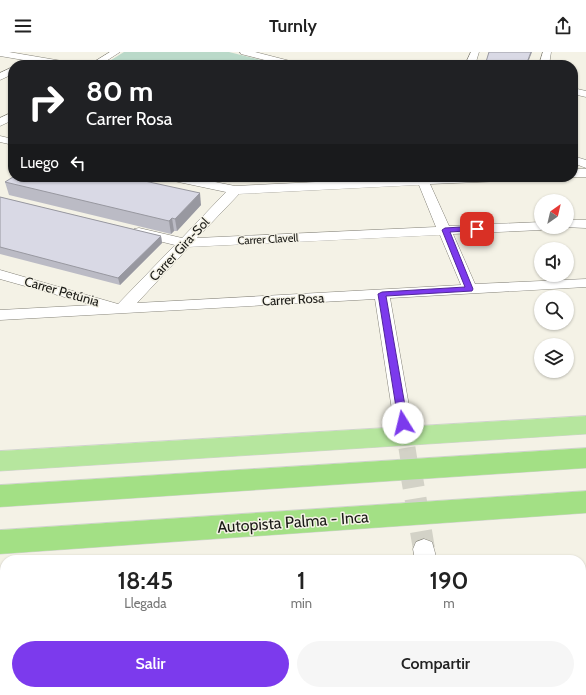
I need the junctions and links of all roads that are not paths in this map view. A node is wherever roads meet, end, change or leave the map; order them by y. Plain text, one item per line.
1 (47, 52) edge
2 (116, 52) edge
3 (244, 52) edge
4 (0, 53) edge
5 (34, 59) junction
6 (40, 60) edge
7 (102, 60) edge
8 (275, 60) edge
9 (197, 182) edge
10 (372, 182) edge
11 (425, 182) edge
12 (235, 190) junction
13 (574, 224) edge
14 (586, 224) edge
15 (534, 226) edge
16 (130, 230) edge
17 (445, 230) junction
18 (184, 243) junction
19 (0, 274) edge
20 (586, 283) edge
21 (470, 289) junction
22 (382, 294) junction
23 (123, 308) junction
24 (0, 315) edge
25 (403, 423) tunnel mouth
26 (586, 425) edge
27 (586, 458) edge
28 (0, 461) edge
29 (0, 496) edge
30 (586, 502) edge
31 (0, 542) edge

1 - 5 street
2 - 7 street
3 - 8 street
4 - 5 street
5 - 6 street
9 - 12 street
10 - 12 street
11 - 17 street
12 - 18 street, Carrer Gira-Sol
13 - 14 street
15 - 17 street, Carrer Clavell
16 - 18 street, Carrer Clavell
17 - 18 street, Carrer Clavell
17 - 21 street
18 - 23 street, Carrer Gira-Sol
19 - 23 street, Carrer Petúnia
20 - 21 street, Carrer Rosa
21 - 22 street, Carrer Rosa
22 - 23 street, Carrer Rosa
22 - 25 street
23 - 24 street, Carrer Rosa
26 - 28 highway
27 - 29 highway
30 - 31 highway, Autopista Palma - Inca

